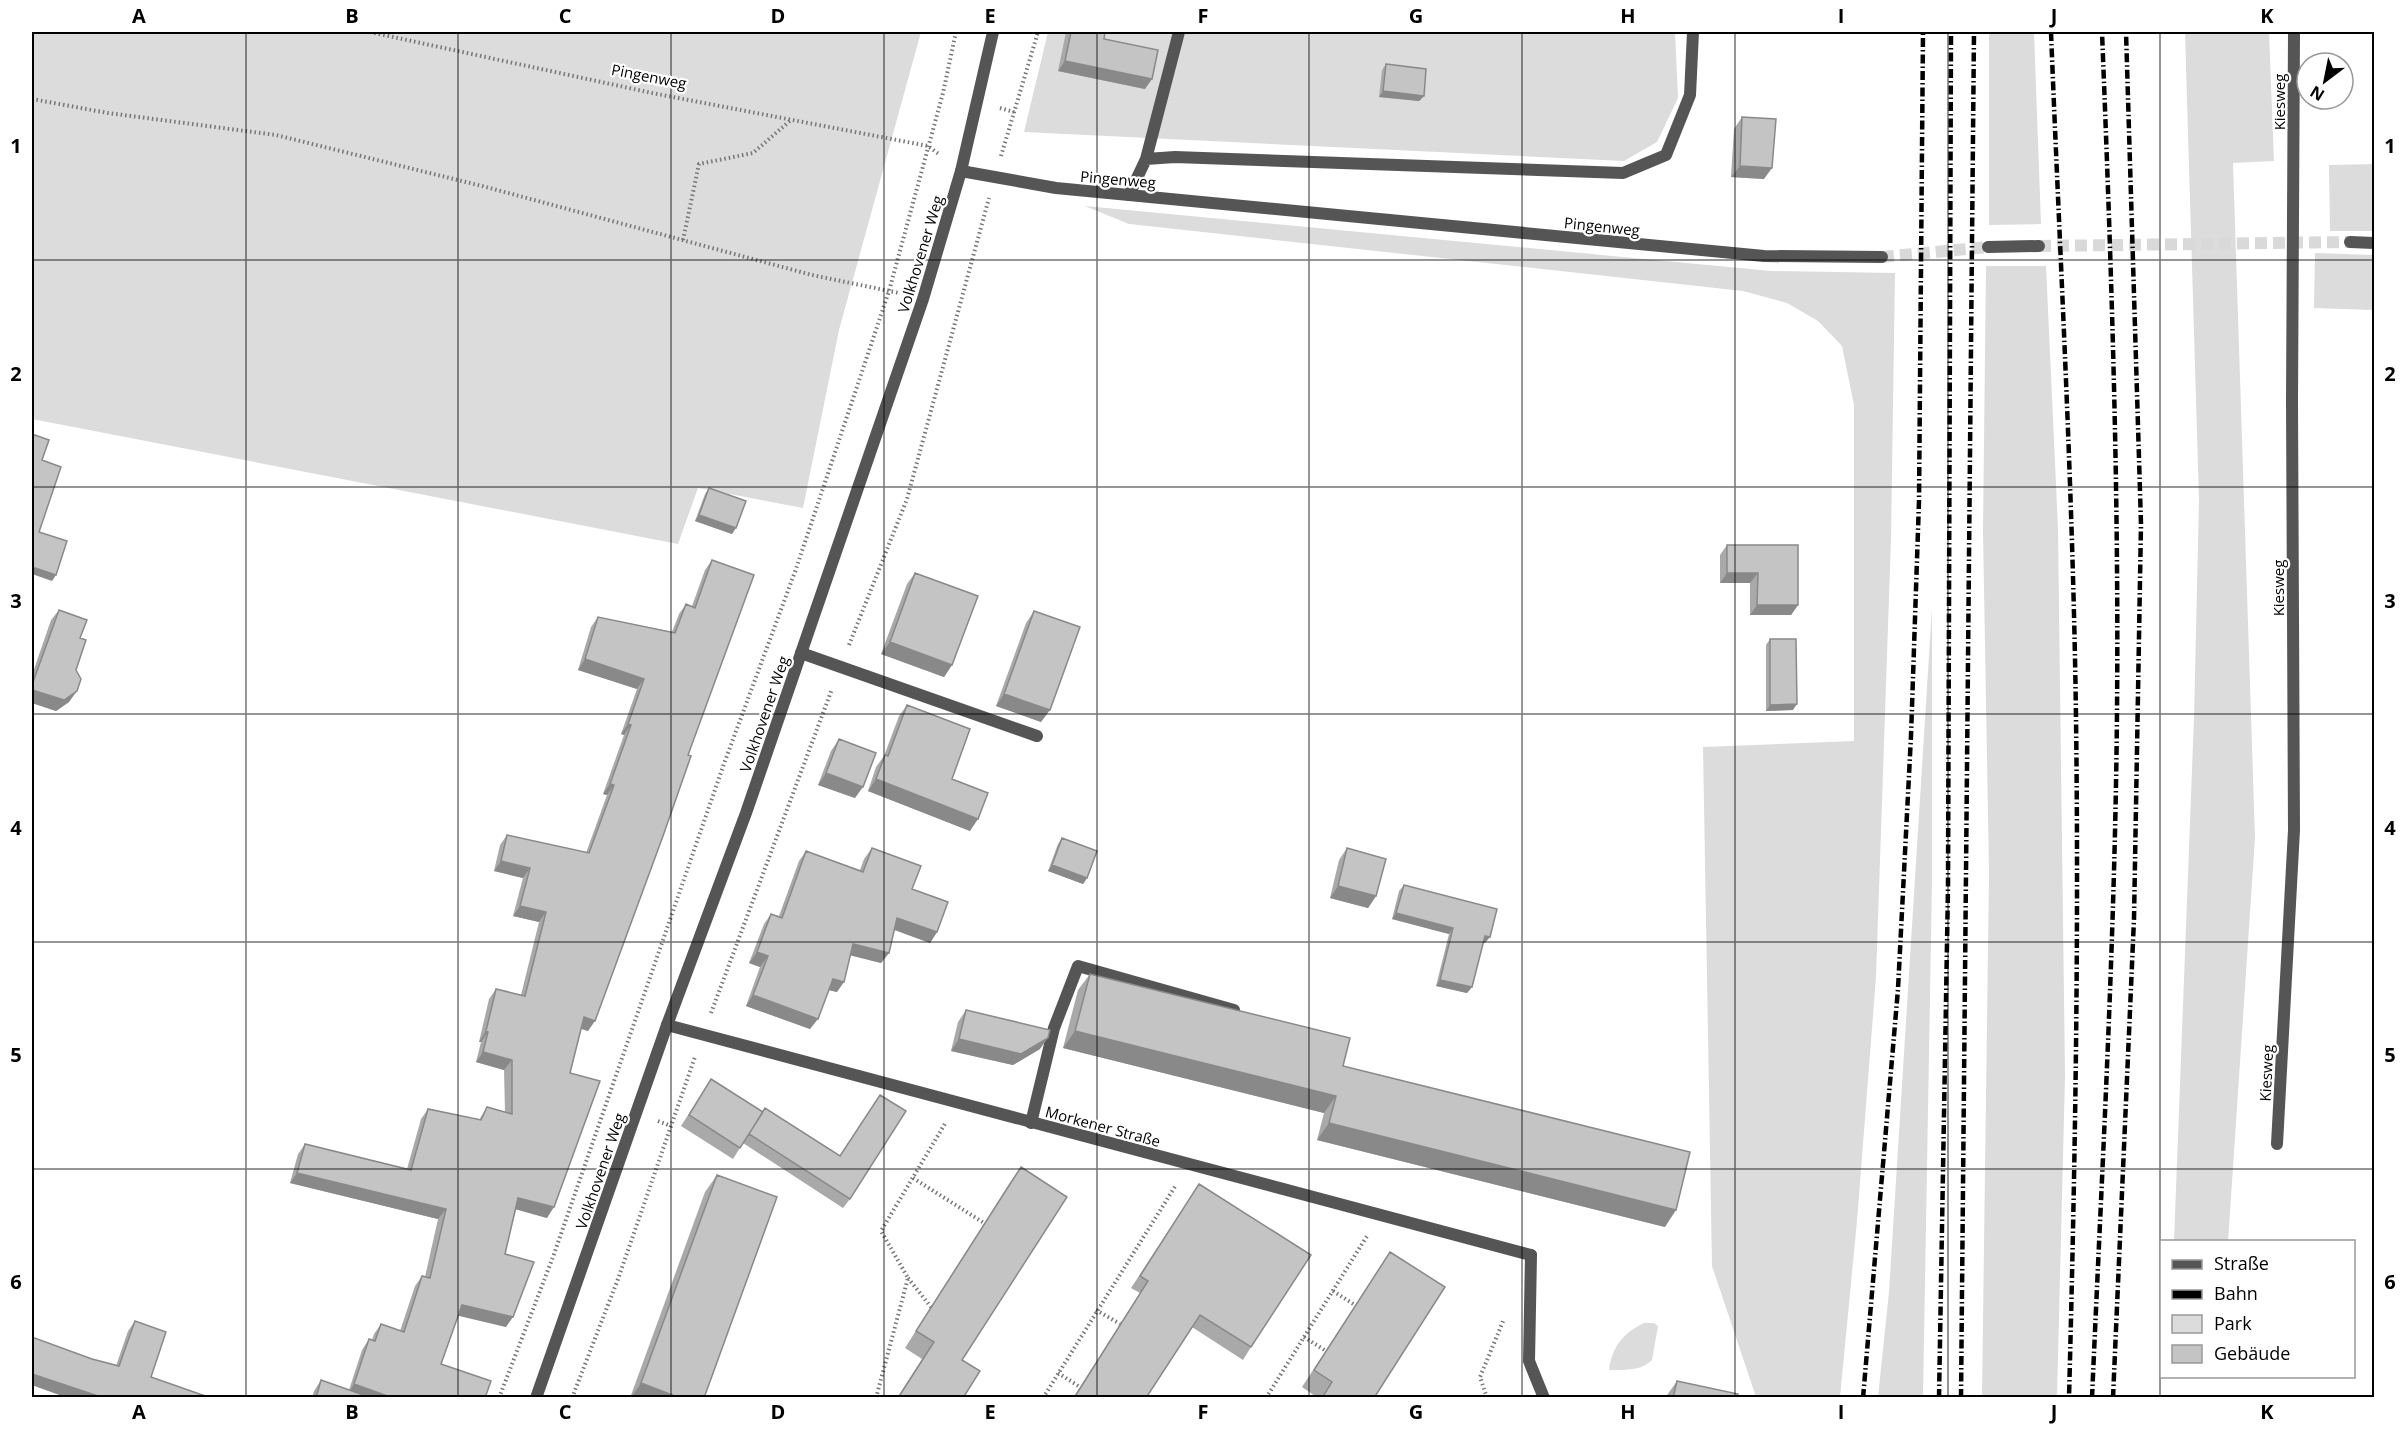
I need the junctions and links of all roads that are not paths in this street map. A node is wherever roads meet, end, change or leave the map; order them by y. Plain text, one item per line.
1 (993, 32) edge
2 (1179, 32) edge
3 (1693, 32) edge
4 (2294, 32) edge
5 (1146, 159) junction
6 (961, 171) junction
7 (1129, 195) junction
8 (2350, 242) tunnel mouth
9 (2374, 243) edge
10 (2039, 246) tunnel mouth
11 (1988, 247) tunnel mouth
12 (1882, 257) tunnel mouth
13 (801, 652) junction
14 (1037, 736) dead end
15 (1247, 1013) edge
16 (667, 1025) junction
17 (1032, 1123) junction
18 (2277, 1144) dead end
19 (536, 1398) edge
20 (1544, 1398) edge

1 - 6 street, Volkhovener Weg
2 - 5 street
3 - 5 street
4 - 18 street, Kiesweg
5 - 7 street
6 - 7 street, Pingenweg
6 - 13 street, Volkhovener Weg
7 - 12 street, Pingenweg
8 - 9 street
10 - 11 street
13 - 14 street
13 - 16 street, Volkhovener Weg
15 - 17 street
16 - 17 street, Morkener Straße
16 - 19 street, Volkhovener Weg
17 - 20 street, Morkener Straße

